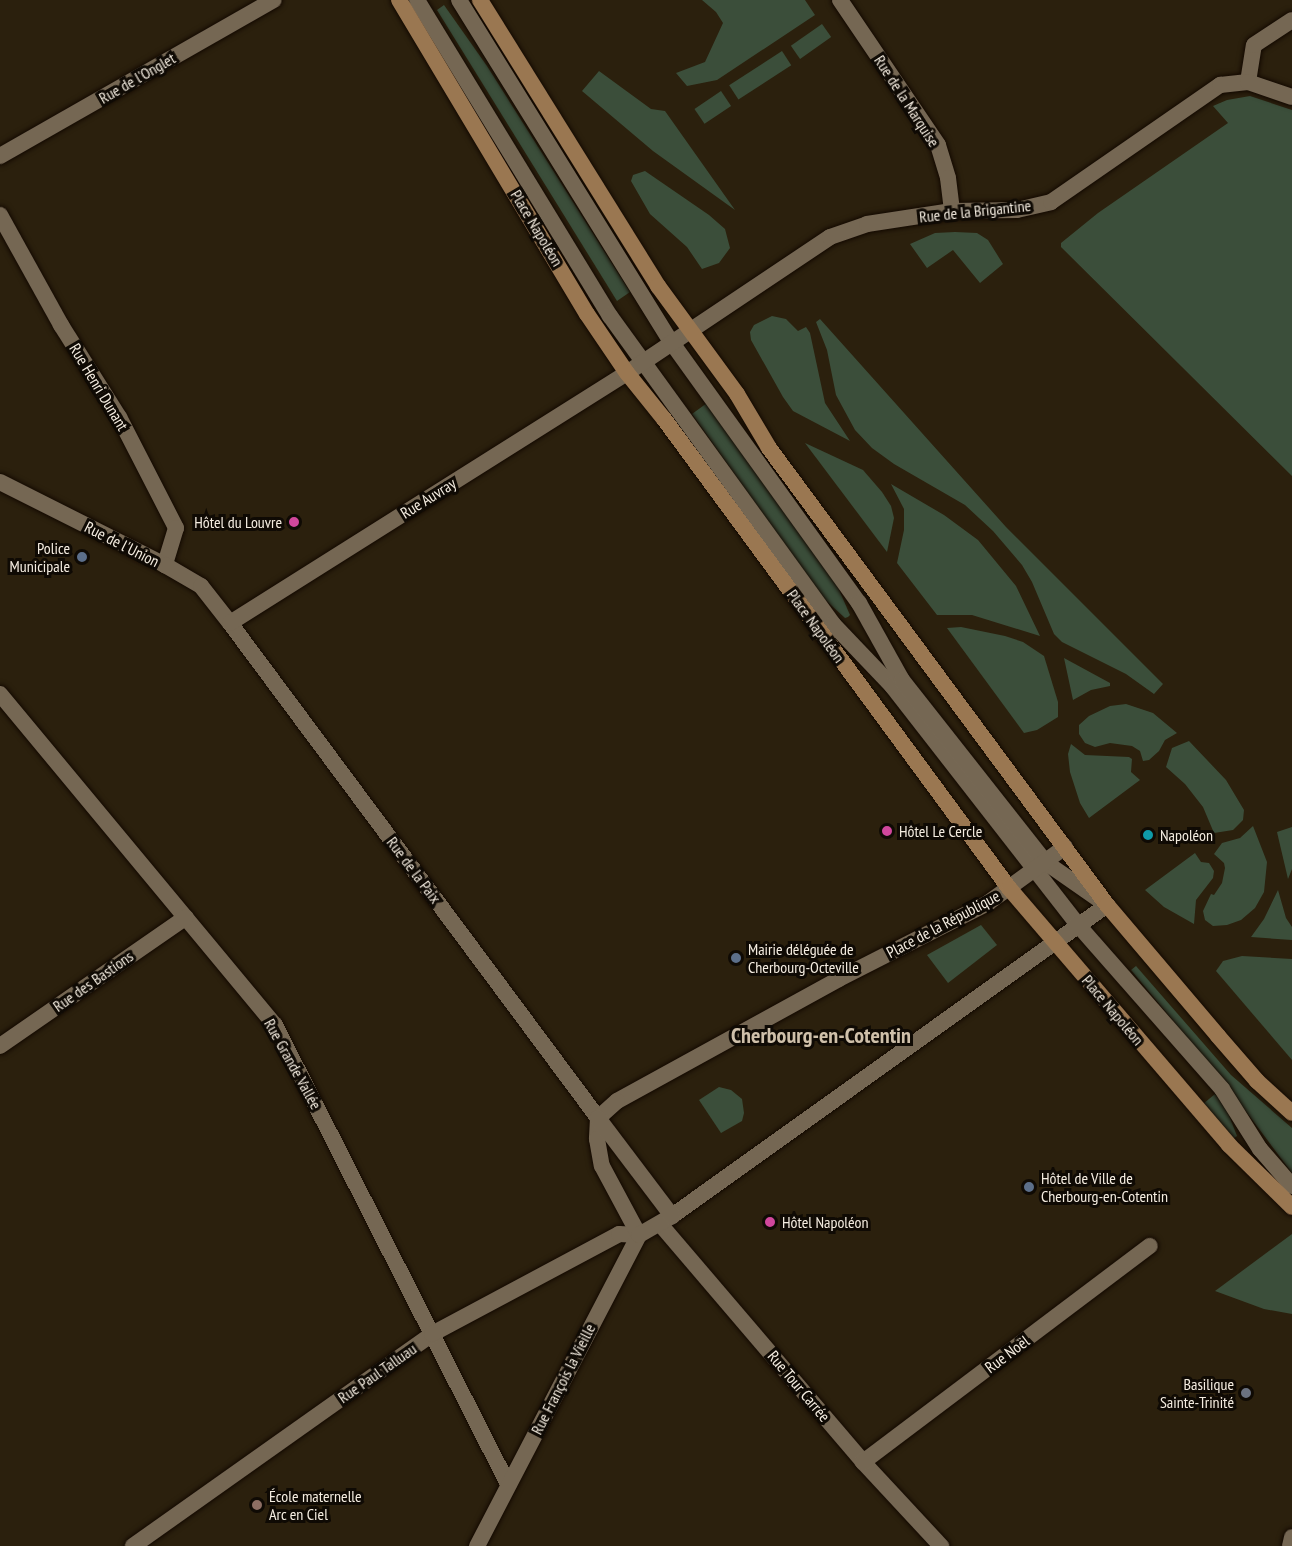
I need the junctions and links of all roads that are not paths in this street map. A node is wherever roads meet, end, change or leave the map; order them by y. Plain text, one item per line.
1 (274, 0) edge
2 (399, 0) edge
3 (417, 0) edge
4 (459, 0) edge
5 (480, 0) edge
6 (840, 0) edge
7 (1292, 20) edge
8 (1248, 82) junction
9 (1292, 97) edge
10 (0, 156) edge
11 (952, 211) junction
12 (0, 215) edge
13 (692, 331) junction
14 (672, 343) junction
15 (642, 363) junction
16 (627, 374) junction
17 (0, 482) edge
18 (165, 565) junction
19 (230, 623) junction
20 (0, 694) edge
21 (1065, 847) junction
22 (1040, 865) junction
23 (1010, 888) junction
24 (1107, 905) junction
25 (186, 917) junction
26 (1078, 925) junction
27 (1054, 942) junction
28 (0, 1046) edge
29 (1292, 1113) edge
30 (598, 1118) junction
31 (1292, 1186) edge
32 (1292, 1207) edge
33 (666, 1220) junction
34 (639, 1235) junction
35 (1150, 1246) dead end
36 (432, 1334) junction
37 (863, 1462) junction
38 (508, 1484) junction
39 (1292, 1538) edge
40 (133, 1546) edge
41 (477, 1546) edge
42 (941, 1546) edge
43 (1290, 1546) edge

1 - 10 street, Rue de l'Onglet
2 - 16 main road, Place Napoléon
3 - 15 street
4 - 14 street
5 - 13 main road
6 - 11 street, Rue de la Marquise
7 - 8 street
8 - 9 street, Rue de la Brigantine
8 - 11 street, Rue de la Brigantine
11 - 13 street, Rue de la Brigantine
12 - 18 street, Rue Henri Dunant
13 - 14 street, Rue de la Brigantine
13 - 21 main road
14 - 15 street, Rue de la Brigantine
14 - 22 street
15 - 16 street, Rue de la Brigantine
15 - 22 street
16 - 19 street, Rue Auvray
16 - 23 main road, Place Napoléon
17 - 18 street, Rue de l'Union
18 - 19 street, Rue de l'Union
19 - 30 street, Rue de la Paix
20 - 25 street, Rue Grande Vallée
21 - 22 street, Place de la République
21 - 24 main road
22 - 23 street, Place de la République
22 - 24 street
22 - 26 street
23 - 27 main road, Place Napoléon
23 - 30 street, Place de la République
24 - 26 street
24 - 29 main road
25 - 28 street, Rue des Bastions
25 - 36 street, Rue Grande Vallée
26 - 27 street
26 - 31 street
27 - 32 main road, Place Napoléon
27 - 33 street
30 - 33 street
30 - 34 street
33 - 34 street
33 - 37 street, Rue Tour Carrée
34 - 36 street, Rue Paul Talluau
34 - 38 street, Rue François la Vieille
35 - 37 street, Rue Noël
36 - 38 street, Rue Grande Vallée
36 - 40 street, Rue Paul Talluau
37 - 42 street, Rue Tour Carrée
38 - 41 street, Rue François la Vieille
39 - 43 street

